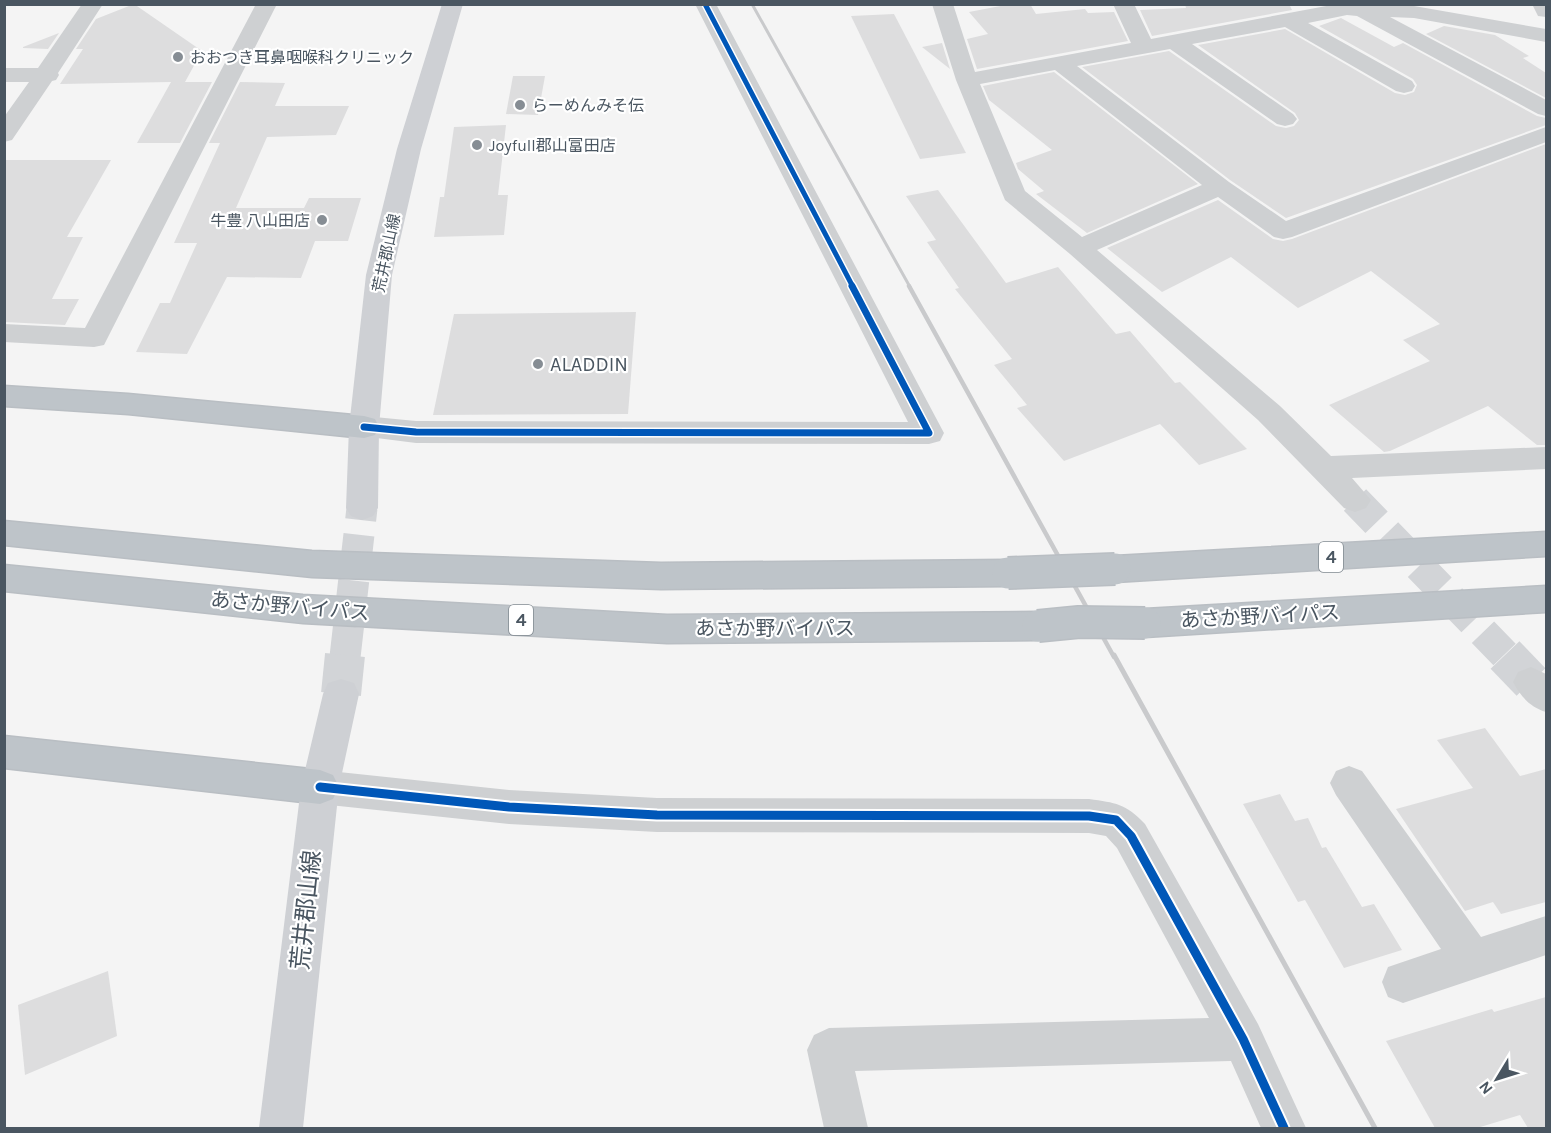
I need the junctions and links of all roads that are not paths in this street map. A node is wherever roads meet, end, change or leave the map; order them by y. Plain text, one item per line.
1 (93, 4) edge
2 (267, 4) edge
3 (453, 4) edge
4 (705, 4) edge
5 (942, 4) edge
6 (1123, 4) edge
7 (1245, 4) edge
8 (1542, 4) edge
9 (1359, 9) junction
10 (1429, 10) edge
11 (1546, 11) edge
12 (1288, 20) junction
13 (1257, 24) junction
14 (1544, 30) edge
15 (1173, 41) junction
16 (1144, 47) junction
17 (1058, 62) junction
18 (4, 75) edge
19 (48, 75) junction
20 (967, 80) junction
21 (1404, 86) dead end
22 (1546, 109) edge
23 (1285, 119) dead end
24 (1546, 134) edge
25 (4, 135) edge
26 (1220, 187) junction
27 (1079, 248) junction
28 (4, 333) edge
29 (4, 396) edge
30 (364, 427) junction
31 (1546, 458) edge
32 (1322, 468) junction
33 (1355, 500) tunnel mouth
34 (362, 508) tunnel mouth
35 (4, 528) edge
36 (4, 533) edge
37 (50, 538) junction
38 (1546, 544) edge
39 (4, 578) edge
40 (1546, 599) edge
41 (340, 694) tunnel mouth
42 (4, 752) edge
43 (1348, 783) dead end
44 (320, 788) junction
45 (1546, 936) edge
46 (1473, 960) junction
47 (1403, 982) dead end
48 (1243, 1040) junction
49 (281, 1128) edge
50 (846, 1128) edge
51 (1284, 1128) edge

1 - 19 street
2 - 28 street
3 - 30 main road, 荒井郡山線
4 - 30 street
5 - 20 street
6 - 16 street
7 - 13 street
8 - 11 street
9 - 10 street
9 - 12 street
9 - 22 street
10 - 14 street
12 - 13 street
12 - 21 street
13 - 15 street
15 - 16 street
15 - 23 street
16 - 17 street
17 - 20 street
17 - 26 street
18 - 19 street
19 - 25 street
20 - 27 street
24 - 26 street
26 - 27 street
27 - 32 street
29 - 30 highway
30 - 34 main road, 荒井郡山線
31 - 32 street
32 - 33 street
35 - 37 highway
36 - 37 highway, 4
37 - 38 highway, 4, bridge
39 - 40 highway, あさか野バイパス / 4, bridge
41 - 44 main road, 荒井郡山線
42 - 44 highway
43 - 46 street
44 - 48 street
44 - 49 main road, 荒井郡山線
45 - 46 street
46 - 47 street
48 - 50 street
48 - 51 street

